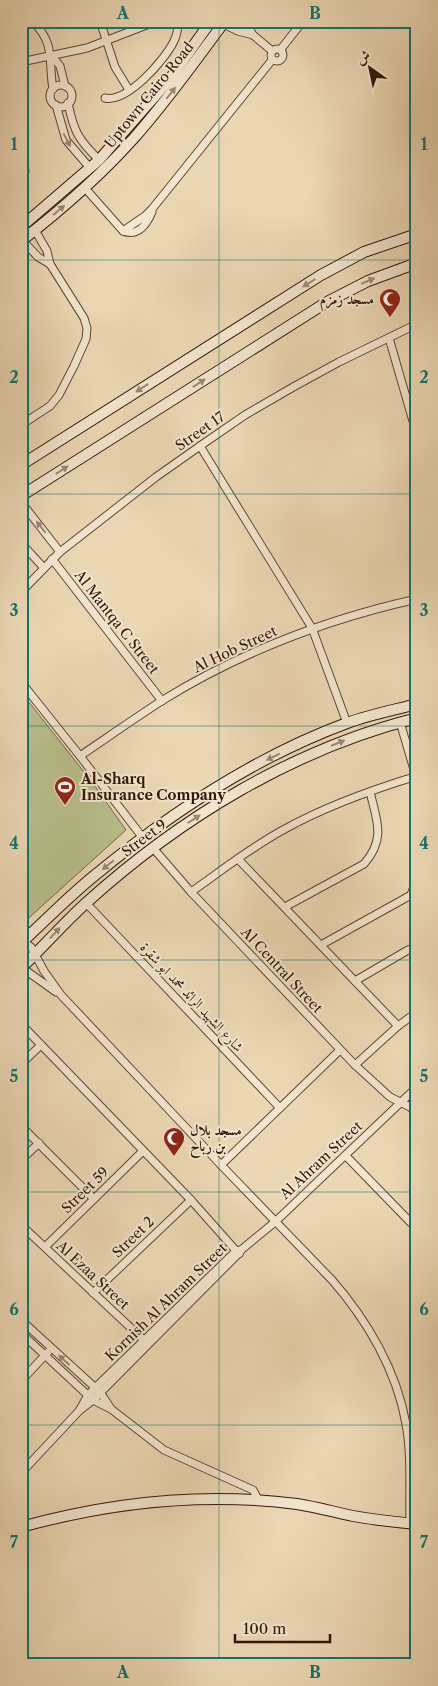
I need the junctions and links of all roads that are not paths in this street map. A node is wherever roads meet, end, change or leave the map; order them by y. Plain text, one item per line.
1 (32, 21) edge
2 (100, 21) edge
3 (157, 21) edge
4 (168, 21) edge
5 (211, 21) edge
6 (244, 21) edge
7 (303, 21) edge
8 (178, 22) edge
9 (224, 22) edge
10 (253, 35) junction
11 (106, 42) junction
12 (281, 49) junction
13 (272, 50) junction
14 (52, 55) junction
15 (272, 60) junction
16 (21, 62) edge
17 (65, 86) junction
18 (53, 88) junction
19 (129, 90) junction
20 (105, 98) dead end
21 (68, 103) junction
22 (56, 105) junction
23 (22, 155) edge
24 (99, 160) junction
25 (90, 168) junction
26 (21, 187) edge
27 (84, 188) junction
28 (21, 228) edge
29 (35, 230) junction
30 (417, 234) edge
31 (22, 241) edge
32 (50, 264) junction
33 (417, 264) edge
34 (417, 324) edge
35 (389, 338) junction
36 (21, 425) edge
37 (417, 435) edge
38 (200, 446) junction
39 (21, 465) edge
40 (21, 496) edge
41 (21, 502) edge
42 (21, 542) edge
43 (60, 552) junction
44 (52, 559) junction
45 (44, 568) junction
46 (21, 592) edge
47 (417, 599) edge
48 (312, 628) junction
49 (21, 682) edge
50 (162, 700) junction
51 (417, 704) edge
52 (417, 718) edge
53 (400, 722) junction
54 (346, 723) junction
55 (80, 756) junction
56 (416, 777) edge
57 (370, 792) junction
58 (142, 838) junction
59 (153, 848) junction
60 (238, 859) junction
61 (417, 878) edge
62 (191, 892) junction
63 (414, 896) edge
64 (70, 897) junction
65 (86, 904) junction
66 (285, 907) junction
67 (75, 913) junction
68 (22, 942) edge
69 (321, 945) junction
70 (417, 948) edge
71 (35, 954) junction
72 (22, 967) edge
73 (355, 981) junction
74 (61, 995) junction
75 (417, 1012) edge
76 (21, 1024) edge
77 (398, 1026) junction
78 (41, 1045) junction
79 (340, 1050) junction
80 (21, 1064) edge
81 (354, 1065) junction
82 (417, 1087) edge
83 (400, 1102) junction
84 (280, 1108) junction
85 (417, 1113) edge
86 (21, 1126) edge
87 (38, 1143) junction
88 (143, 1150) junction
89 (346, 1156) junction
90 (21, 1160) edge
91 (221, 1165) junction
92 (94, 1199) junction
93 (190, 1200) junction
94 (275, 1222) junction
95 (21, 1225) edge
96 (417, 1229) edge
97 (45, 1247) junction
98 (239, 1252) junction
99 (93, 1293) junction
100 (21, 1320) edge
101 (21, 1333) edge
102 (146, 1342) junction
103 (51, 1348) junction
104 (45, 1355) junction
105 (21, 1381) edge
106 (97, 1390) junction
107 (90, 1397) junction
108 (111, 1409) junction
109 (406, 1424) junction
110 (417, 1425) edge
111 (22, 1469) edge
112 (259, 1501) junction
113 (413, 1524) edge
114 (21, 1527) edge

1 - 14 street
2 - 11 street
3 - 11 street
4 - 8 street
5 - 24 main road, Uptown Cairo Road
6 - 10 street
7 - 12 street
8 - 19 street
9 - 10 street
27 -> 9 main road, Uptown Cairo Road
10 - 13 street
11 - 14 street
11 - 19 street
12 - 13 street
12 - 15 street
13 - 15 street
14 - 16 street
14 - 17 street
14 - 18 street
15 - 27 street
17 - 18 street
17 - 21 street
18 - 22 street
19 - 20 street
21 - 22 street
21 - 24 street
22 -> 25 street
23 - 26 street
24 - 25 main road, Uptown Cairo Road
24 - 27 main road
25 - 28 main road, Uptown Cairo Road
29 -> 27 main road, Uptown Cairo Road
29 - 31 main road, Uptown Cairo Road
29 - 32 street
30 -> 39 main road
31 - 32 street
32 - 36 street
40 -> 33 main road
34 - 35 street, Street 17
35 - 37 street
35 - 38 street, Street 17
38 - 43 street, Street 17
38 - 48 street
43 -> 41 street
42 - 45 street
43 - 44 street, Street 17
44 - 45 street, Street 17
44 - 50 street, Al Mantqa C Street
45 - 46 street, Street 17
47 - 48 street, Al Hob Street
48 - 50 street, Al Hob Street
48 - 54 street
49 - 55 street
50 - 55 street, Al Hob Street
51 - 54 main road, Street 9
52 - 53 main road, Street 9
53 - 56 street
59 -> 53 main road, Street 9
54 -> 58 main road, Street 9
55 - 58 street
56 - 57 street
57 - 60 street
57 - 66 street
58 -> 64 main road, Street 9
59 - 62 street, Al Central Street
59 - 65 main road, Street 9
60 - 62 street
60 - 66 street
61 - 63 street
62 - 79 street, Al Central Street
63 - 69 street
64 - 67 main road
64 - 68 main road, Street 9
65 - 67 main road, Street 9
65 - 84 street, شارع الشهيد الرائد محمد ابو شقرة
66 - 69 street
71 -> 67 main road, Street 9
68 - 71 street
69 - 73 street
70 - 73 street
71 - 72 main road, Street 9
71 - 74 street
72 - 74 street
73 - 77 street
74 - 91 street
75 - 77 street
76 - 78 street
77 - 81 street
78 - 80 street
78 - 88 street
79 - 81 street, Al Central Street
79 - 84 street
81 - 83 street, Al Central Street
82 - 83 street, Al Ahram Street
83 - 85 street, Al Central Street
83 - 89 street, Al Ahram Street
84 - 91 street
86 - 87 street
87 - 90 street
87 - 92 street
88 - 92 street, Street 59
88 - 93 street
89 - 94 street, Al Ahram Street
89 - 96 street
91 - 94 street
92 - 97 street, Street 59
93 - 98 street
93 - 99 street, Street 2
94 - 98 street, Al Ahram Street
94 - 109 street
95 - 97 street, Al Ezaa Street
97 - 99 street, Al Ezaa Street
98 - 102 street, Kornish Al Ahram Street
99 - 102 street, Al Ezaa Street
100 - 103 street
101 - 104 street
102 - 106 street, Kornish Al Ahram Street
103 - 104 street
106 -> 103 street
104 - 105 street
104 - 107 street
106 - 107 street, Kornish Al Ahram Street
106 - 108 street
107 - 108 street
107 - 111 street, Kornish Al Ahram Street
108 - 112 street
109 - 110 street
109 - 113 street
112 - 113 main road
112 - 114 main road

